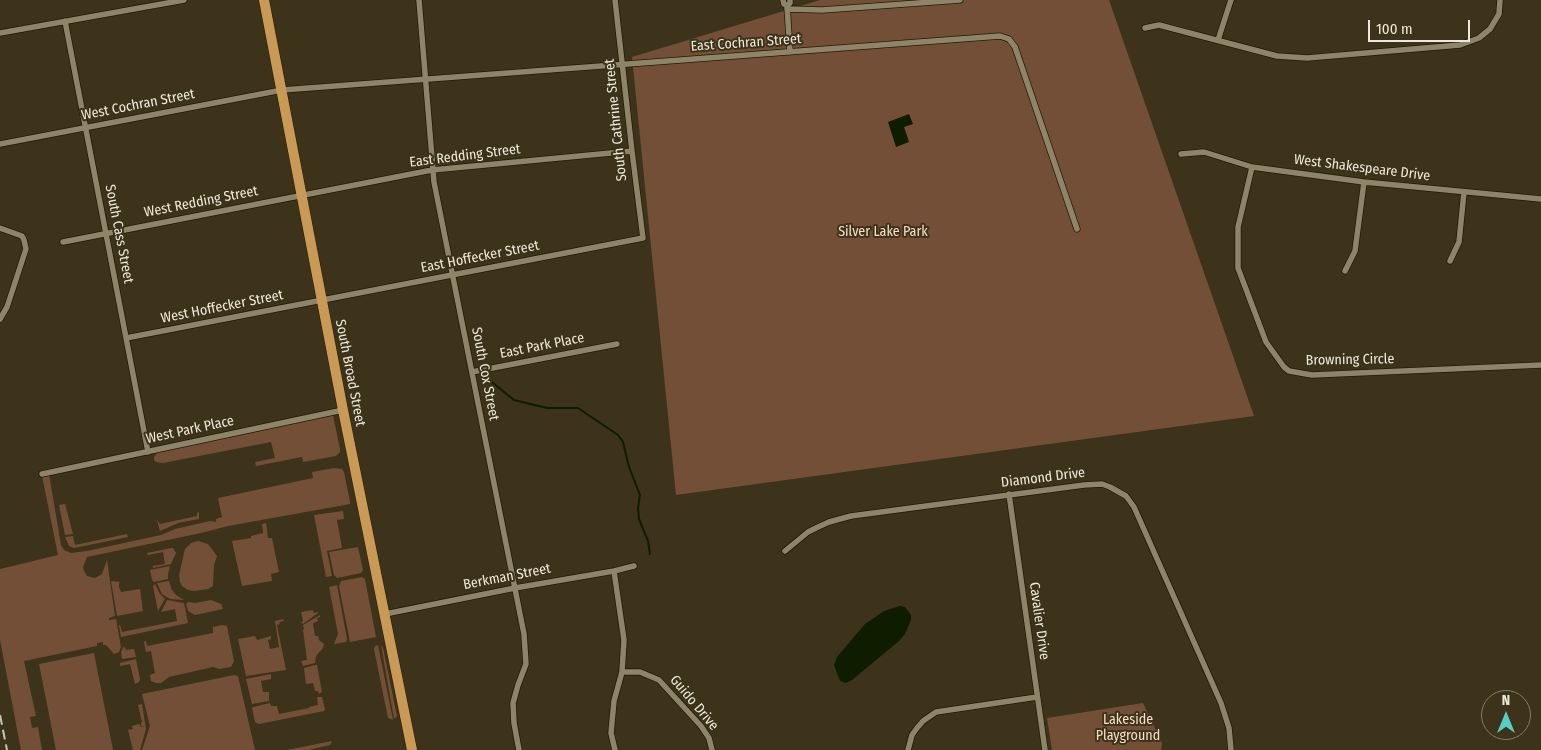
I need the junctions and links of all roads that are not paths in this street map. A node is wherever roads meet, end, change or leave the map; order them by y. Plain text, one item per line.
1 (184, 0) edge
2 (264, 0) edge
3 (419, 0) edge
4 (615, 0) edge
5 (960, 0) edge
6 (1231, 0) edge
7 (1500, 0) edge
8 (787, 4) edge
9 (65, 22) junction
10 (1145, 28) dead end
11 (0, 33) edge
12 (1218, 40) junction
13 (790, 52) junction
14 (623, 65) junction
15 (425, 79) junction
16 (282, 90) junction
17 (86, 128) junction
18 (0, 144) edge
19 (632, 151) junction
20 (1181, 154) dead end
21 (1252, 167) junction
22 (432, 170) junction
23 (1364, 182) junction
24 (1464, 192) junction
25 (302, 195) junction
26 (1541, 199) edge
27 (0, 228) edge
28 (1077, 229) dead end
29 (106, 234) junction
30 (643, 238) joint
31 (63, 242) dead end
32 (1450, 261) dead end
33 (1346, 271) dead end
34 (452, 275) junction
35 (322, 300) junction
36 (0, 319) edge
37 (126, 338) junction
38 (617, 344) dead end
39 (1541, 365) edge
40 (472, 372) junction
41 (344, 410) junction
42 (148, 452) junction
43 (42, 474) dead end
44 (1009, 494) junction
45 (785, 551) dead end
46 (634, 566) dead end
47 (614, 571) junction
48 (515, 588) junction
49 (385, 614) junction
50 (622, 672) junction
51 (1037, 697) junction
52 (412, 750) edge
53 (519, 750) edge
54 (615, 750) edge
55 (712, 750) edge
56 (908, 750) edge
57 (1045, 750) edge
58 (1231, 750) edge

1 - 9 street
2 - 16 main road, South Broad Street
3 - 15 street, South Cox Street
4 - 14 street, South Cathrine Street
5 - 8 street
6 - 12 street
7 - 12 street
8 - 13 street
9 - 11 street
9 - 17 street, South Cass Street
10 - 12 street
13 - 14 street, East Cochran Street
13 - 28 street, East Cochran Street
14 - 15 street, East Cochran Street
14 - 19 street, South Cathrine Street
15 - 16 street, East Cochran Street
15 - 22 street, South Cox Street
16 - 17 street, West Cochran Street
16 - 25 main road, South Broad Street
17 - 18 street, West Cochran Street
17 - 29 street, South Cass Street
19 - 22 street, East Redding Street
19 - 30 street, South Cathrine Street
20 - 21 street, West Shakespeare Drive
21 - 23 street, West Shakespeare Drive
21 - 39 street, Browning Circle
22 - 25 street, East Redding Street
22 - 34 street, South Cox Street
23 - 24 street, West Shakespeare Drive
23 - 33 street
24 - 26 street, West Shakespeare Drive
24 - 32 street
25 - 29 street, West Redding Street
25 - 35 main road, South Broad Street
27 - 36 street
29 - 31 street, West Redding Street
29 - 37 street, South Cass Street
30 - 34 street, East Hoffecker Street
34 - 35 street, East Hoffecker Street
34 - 40 street, South Cox Street
35 - 37 street, West Hoffecker Street
35 - 41 main road, South Broad Street
37 - 42 street, South Cass Street
38 - 40 street, East Park Place
40 - 48 street, South Cox Street
41 - 42 street, West Park Place
41 - 49 main road, South Broad Street
42 - 43 street, West Park Place
44 - 45 street, Diamond Drive
44 - 51 street, Cavalier Drive
44 - 58 street, Diamond Drive
46 - 47 street, Berkman Street
47 - 48 street, Berkman Street
47 - 50 street
48 - 49 street, Berkman Street
48 - 53 street, South Cox Street
49 - 52 main road, South Broad Street
50 - 54 street
50 - 55 street, Guido Drive
51 - 56 street
51 - 57 street, Cavalier Drive

